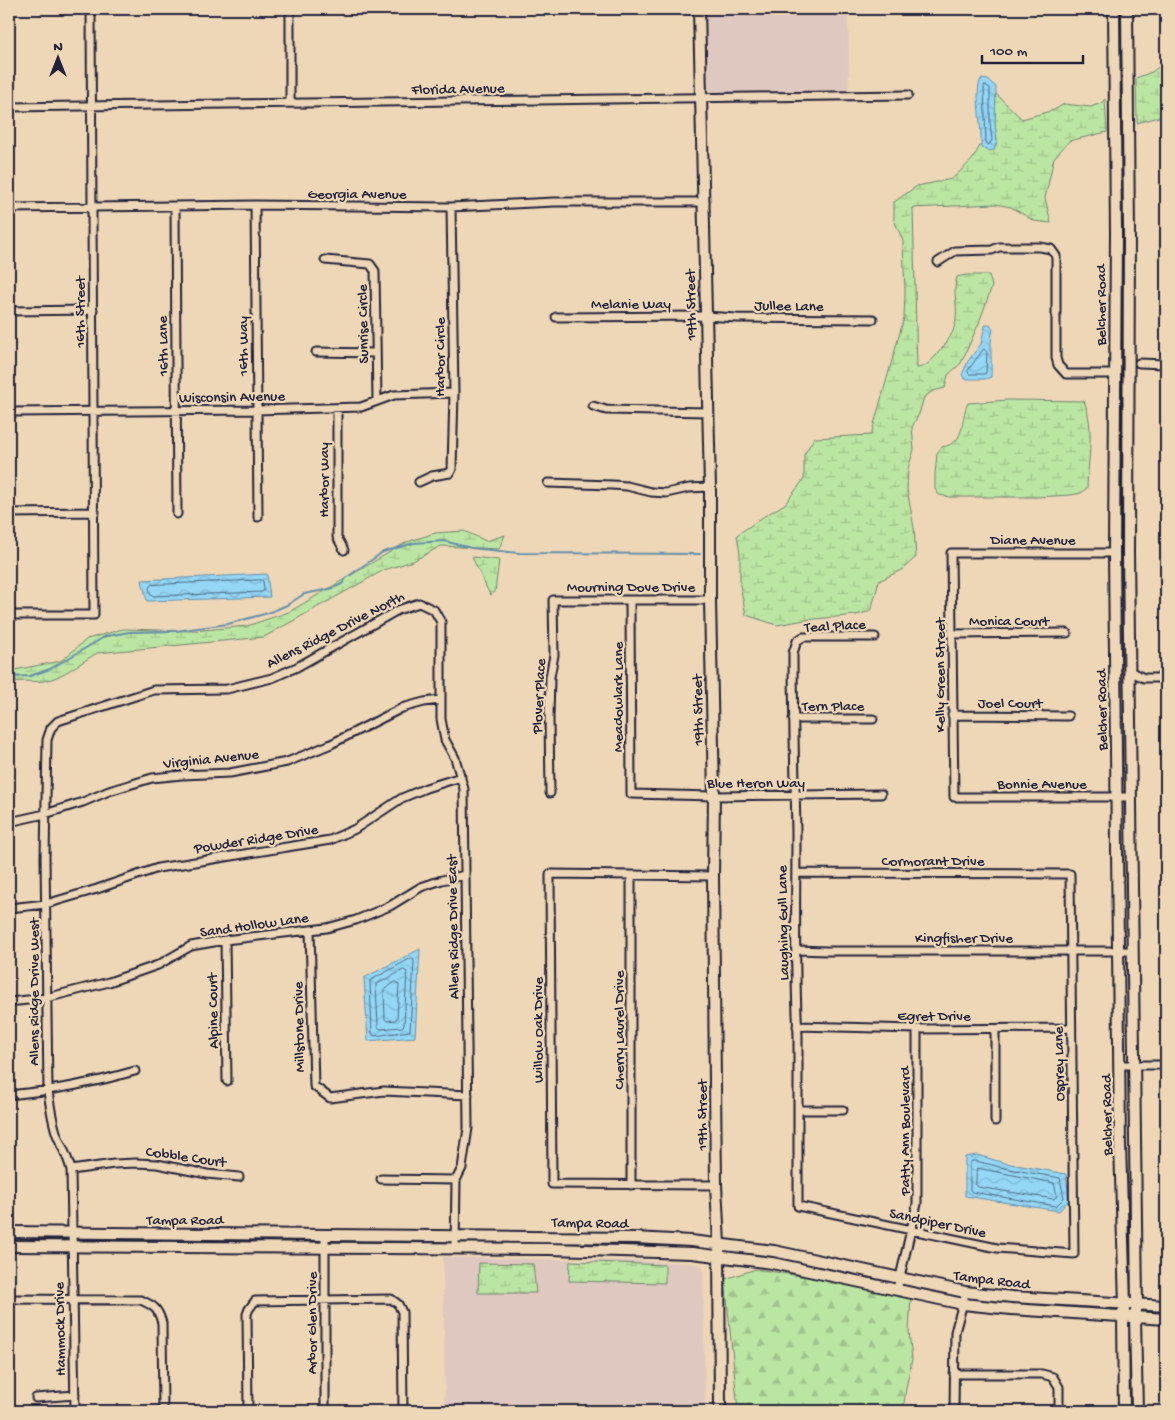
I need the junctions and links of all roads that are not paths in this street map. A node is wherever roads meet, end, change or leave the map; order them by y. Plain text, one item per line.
1 (91, 9) edge
2 (290, 9) edge
3 (699, 9) edge
4 (1114, 9) edge
5 (1127, 9) edge
6 (908, 95) dead end
7 (702, 98) junction
8 (290, 103) junction
9 (91, 106) junction
10 (9, 107) edge
11 (705, 202) junction
12 (255, 205) junction
13 (92, 207) junction
14 (175, 207) junction
15 (9, 208) edge
16 (451, 208) junction
17 (325, 260) dead end
18 (938, 262) dead end
19 (93, 310) junction
20 (9, 311) edge
21 (705, 316) junction
22 (556, 317) dead end
23 (873, 319) dead end
24 (316, 352) dead end
25 (376, 353) junction
26 (1140, 363) dead end
27 (1166, 364) edge
28 (1115, 374) junction
29 (454, 393) junction
30 (377, 401) junction
31 (593, 406) dead end
32 (337, 408) junction
33 (256, 410) junction
34 (93, 411) junction
35 (177, 411) junction
36 (9, 412) edge
37 (708, 412) junction
38 (419, 482) dead end
39 (548, 484) dead end
40 (710, 487) junction
41 (95, 512) junction
42 (9, 513) edge
43 (177, 514) dead end
44 (258, 517) dead end
45 (344, 550) dead end
46 (951, 553) joint
47 (1114, 553) junction
48 (553, 600) joint
49 (630, 600) junction
50 (710, 600) junction
51 (434, 610) joint
52 (9, 615) edge
53 (1067, 633) dead end
54 (952, 634) junction
55 (875, 636) dead end
56 (797, 641) joint
57 (1129, 670) junction
58 (1166, 678) edge
59 (440, 700) junction
60 (952, 715) junction
61 (1068, 716) dead end
62 (793, 719) junction
63 (873, 719) dead end
64 (49, 733) joint
65 (461, 778) junction
66 (550, 793) dead end
67 (631, 794) joint
68 (881, 794) dead end
69 (714, 796) junction
70 (795, 796) junction
71 (954, 797) joint
72 (1118, 797) junction
73 (1130, 797) junction
74 (45, 814) junction
75 (9, 822) edge
76 (796, 873) junction
77 (1070, 874) joint
78 (465, 875) junction
79 (631, 875) junction
80 (713, 876) junction
81 (46, 904) junction
82 (9, 908) edge
83 (310, 930) junction
84 (225, 940) junction
85 (796, 950) junction
86 (1071, 951) junction
87 (1119, 951) junction
88 (1132, 951) junction
89 (46, 998) junction
90 (9, 1002) edge
91 (797, 1026) junction
92 (917, 1028) junction
93 (994, 1028) junction
94 (1071, 1028) junction
95 (1120, 1065) junction
96 (1133, 1065) junction
97 (1166, 1065) edge
98 (135, 1071) dead end
99 (227, 1081) dead end
100 (48, 1091) junction
101 (9, 1095) edge
102 (468, 1095) junction
103 (798, 1110) junction
104 (843, 1110) dead end
105 (995, 1121) dead end
106 (70, 1170) junction
107 (239, 1177) dead end
108 (381, 1179) dead end
109 (456, 1180) junction
110 (631, 1185) junction
111 (716, 1186) junction
112 (798, 1206) joint
113 (912, 1230) junction
114 (9, 1232) edge
115 (71, 1233) junction
116 (325, 1235) junction
117 (455, 1236) junction
118 (550, 1237) junction
119 (719, 1244) junction
120 (9, 1246) edge
121 (71, 1247) junction
122 (325, 1247) junction
123 (455, 1248) junction
124 (550, 1249) junction
125 (1074, 1254) joint
126 (718, 1256) junction
127 (900, 1278) junction
128 (897, 1290) junction
129 (965, 1292) junction
130 (9, 1299) edge
131 (72, 1299) junction
132 (324, 1300) junction
133 (963, 1304) junction
134 (1125, 1304) junction
135 (1137, 1304) junction
136 (1166, 1306) edge
137 (1122, 1316) junction
138 (1136, 1317) junction
139 (1166, 1319) edge
140 (954, 1374) junction
141 (75, 1395) junction
142 (36, 1398) dead end
143 (75, 1411) edge
144 (163, 1411) edge
145 (248, 1411) edge
146 (325, 1411) edge
147 (403, 1411) edge
148 (720, 1411) edge
149 (954, 1411) edge
150 (1059, 1411) edge
151 (1124, 1411) edge
152 (1137, 1411) edge

1 - 9 street, 16th Street
2 - 8 street
3 - 7 main road, 19th Street
4 - 28 main road, Belcher Road
5 - 57 main road, Belcher Road
6 - 7 street, Florida Avenue
7 - 8 street, Florida Avenue
7 - 11 main road, 19th Street
8 - 9 street, Florida Avenue
9 - 10 street, Florida Avenue
9 - 13 street, 16th Street
11 - 16 street, Georgia Avenue
11 - 21 main road, 19th Street
12 - 14 street, Georgia Avenue
12 - 16 street, Georgia Avenue
12 - 33 street, 16th Way
13 - 14 street, Georgia Avenue
13 - 15 street, Georgia Avenue
13 - 19 street, 16th Street
14 - 35 street, 16th Lane
16 - 29 street, Harbor Circle
17 - 25 street, Sunrise Circle
18 - 28 street
19 - 20 street
19 - 34 street, 16th Street
21 - 22 street, Melanie Way
21 - 23 street, Jullee Lane
21 - 37 main road, 19th Street
24 - 25 street
25 - 30 street, Sunrise Circle
26 - 27 street
28 - 47 main road, Belcher Road
29 - 30 street, Wisconsin Avenue
29 - 38 street, Harbor Circle
30 - 32 street, Wisconsin Avenue
31 - 37 street
32 - 33 street, Wisconsin Avenue
32 - 45 street, Harbor Way
33 - 35 street, Wisconsin Avenue
33 - 44 street, 16th Way
34 - 35 street, Wisconsin Avenue
34 - 36 street, Wisconsin Avenue
34 - 41 street, 16th Street
35 - 43 street, 16th Lane
37 - 40 main road, 19th Street
39 - 40 street
40 - 50 main road, 19th Street
41 - 42 street
41 - 52 street, 16th Street
46 - 47 street, Diane Avenue
46 - 54 street, Kelly Green Street
47 - 72 main road, Belcher Road
48 - 49 street, Mourning Dove Drive
48 - 66 street, Plover Place
49 - 50 street, Mourning Dove Drive
49 - 67 street, Meadowlark Lane
50 - 69 main road, 19th Street
51 - 59 street, Allens Ridge Drive East
51 - 64 street, Allens Ridge Drive North
53 - 54 street, Monica Court
54 - 60 street, Kelly Green Street
55 - 56 street, Teal Place
56 - 62 street, Laughing Gull Lane
57 - 58 street
57 - 73 main road, Belcher Road
59 - 65 street, Allens Ridge Drive East
59 - 74 street, Virginia Avenue
60 - 61 street, Joel Court
60 - 71 street, Kelly Green Street
62 - 63 street, Tern Place
62 - 70 street, Laughing Gull Lane
64 - 74 street, Allens Ridge Drive West
65 - 78 street, Allens Ridge Drive East
65 - 81 street, Powder Ridge Drive
67 - 69 street, Blue Heron Way
68 - 70 street, Blue Heron Way
69 - 70 street, Blue Heron Way
69 - 80 main road, 19th Street
70 - 76 street, Laughing Gull Lane
71 - 72 street, Bonnie Avenue
72 - 73 street, Bonnie Avenue
72 - 87 main road, Belcher Road
73 - 88 main road, Belcher Road
74 - 75 street, Virginia Avenue
74 - 81 street, Allens Ridge Drive West
76 - 77 street, Cormorant Drive
76 - 85 street, Laughing Gull Lane
77 - 86 street, Osprey Lane
78 - 83 street, Sand Hollow Lane
78 - 102 street, Allens Ridge Drive East
79 - 80 street, Willow Oak Drive
79 - 110 street, Cherry Laurel Drive
79 - 110 street, Willow Oak Drive
80 - 111 main road, 19th Street
81 - 82 street, Powder Ridge Drive
81 - 89 street, Allens Ridge Drive West
83 - 84 street, Sand Hollow Lane
83 - 102 street, Millstone Drive
84 - 89 street, Sand Hollow Lane
84 - 99 street, Alpine Court
85 - 86 street, Kingfisher Drive
85 - 91 street, Laughing Gull Lane
86 - 87 street, Kingfisher Drive
86 - 94 street, Osprey Lane
87 - 88 street, Kingfisher Drive
87 - 95 main road, Belcher Road
88 - 96 main road, Belcher Road
89 - 90 street, Sand Hollow Lane
89 - 100 street, Allens Ridge Drive West
91 - 92 street, Egret Drive
91 - 103 street, Laughing Gull Lane
92 - 93 street, Egret Drive
92 - 113 street, Patty Ann Boulevard
93 - 94 street, Egret Drive
93 - 105 street
94 - 125 street, Osprey Lane
95 - 96 street
95 - 134 main road, Belcher Road
96 - 97 street
96 - 135 main road, Belcher Road
98 - 100 street
100 - 101 street
100 - 106 street, Allens Ridge Drive West
102 - 109 street, Allens Ridge Drive East
103 - 104 street
103 - 112 street, Laughing Gull Lane
106 - 107 street, Cobble Court
106 - 115 street, Allens Ridge Drive West
108 - 109 street
109 - 117 street, Allens Ridge Drive East
110 - 111 street, Willow Oak Drive
111 - 119 main road, 19th Street
112 - 113 street, Sandpiper Drive
113 - 125 street, Sandpiper Drive
113 - 127 street, Patty Ann Boulevard
114 - 115 main road, Tampa Road
115 - 116 main road, Tampa Road
115 - 121 street, Allens Ridge Drive West
116 - 117 main road, Tampa Road
116 - 122 street, Arbor Glen Drive
117 - 118 main road, Tampa Road
117 - 123 street, Allens Ridge Drive East
118 - 119 main road, Tampa Road
118 - 124 main road
119 - 126 main road, 19th Street
119 - 127 main road, Tampa Road
120 - 121 main road, Tampa Road
121 - 122 main road, Tampa Road
121 - 131 street, Hammock Drive
122 - 123 main road, Tampa Road
122 - 132 street, Arbor Glen Drive
123 - 124 main road, Tampa Road
124 - 126 main road, Tampa Road
126 - 128 main road, Tampa Road
126 - 148 main road, 19th Street
127 - 128 street, Patty Ann Boulevard
127 - 129 main road, Tampa Road
128 - 133 main road, Tampa Road
129 - 133 street
129 - 134 main road, Tampa Road
130 - 131 street
131 - 141 street, Hammock Drive
131 - 144 street
132 - 145 street
132 - 146 street, Arbor Glen Drive
132 - 147 street
133 - 137 main road, Tampa Road
133 - 140 street
134 - 135 main road, Tampa Road
134 - 137 main road, Belcher Road
135 - 136 main road, Tampa Road
135 - 138 main road, Belcher Road
137 - 138 main road, Tampa Road
137 - 151 main road, Belcher Road
138 - 139 main road, Tampa Road
138 - 152 main road, Belcher Road
140 - 149 street
140 - 150 street
141 - 142 street
141 - 143 street, Hammock Drive

